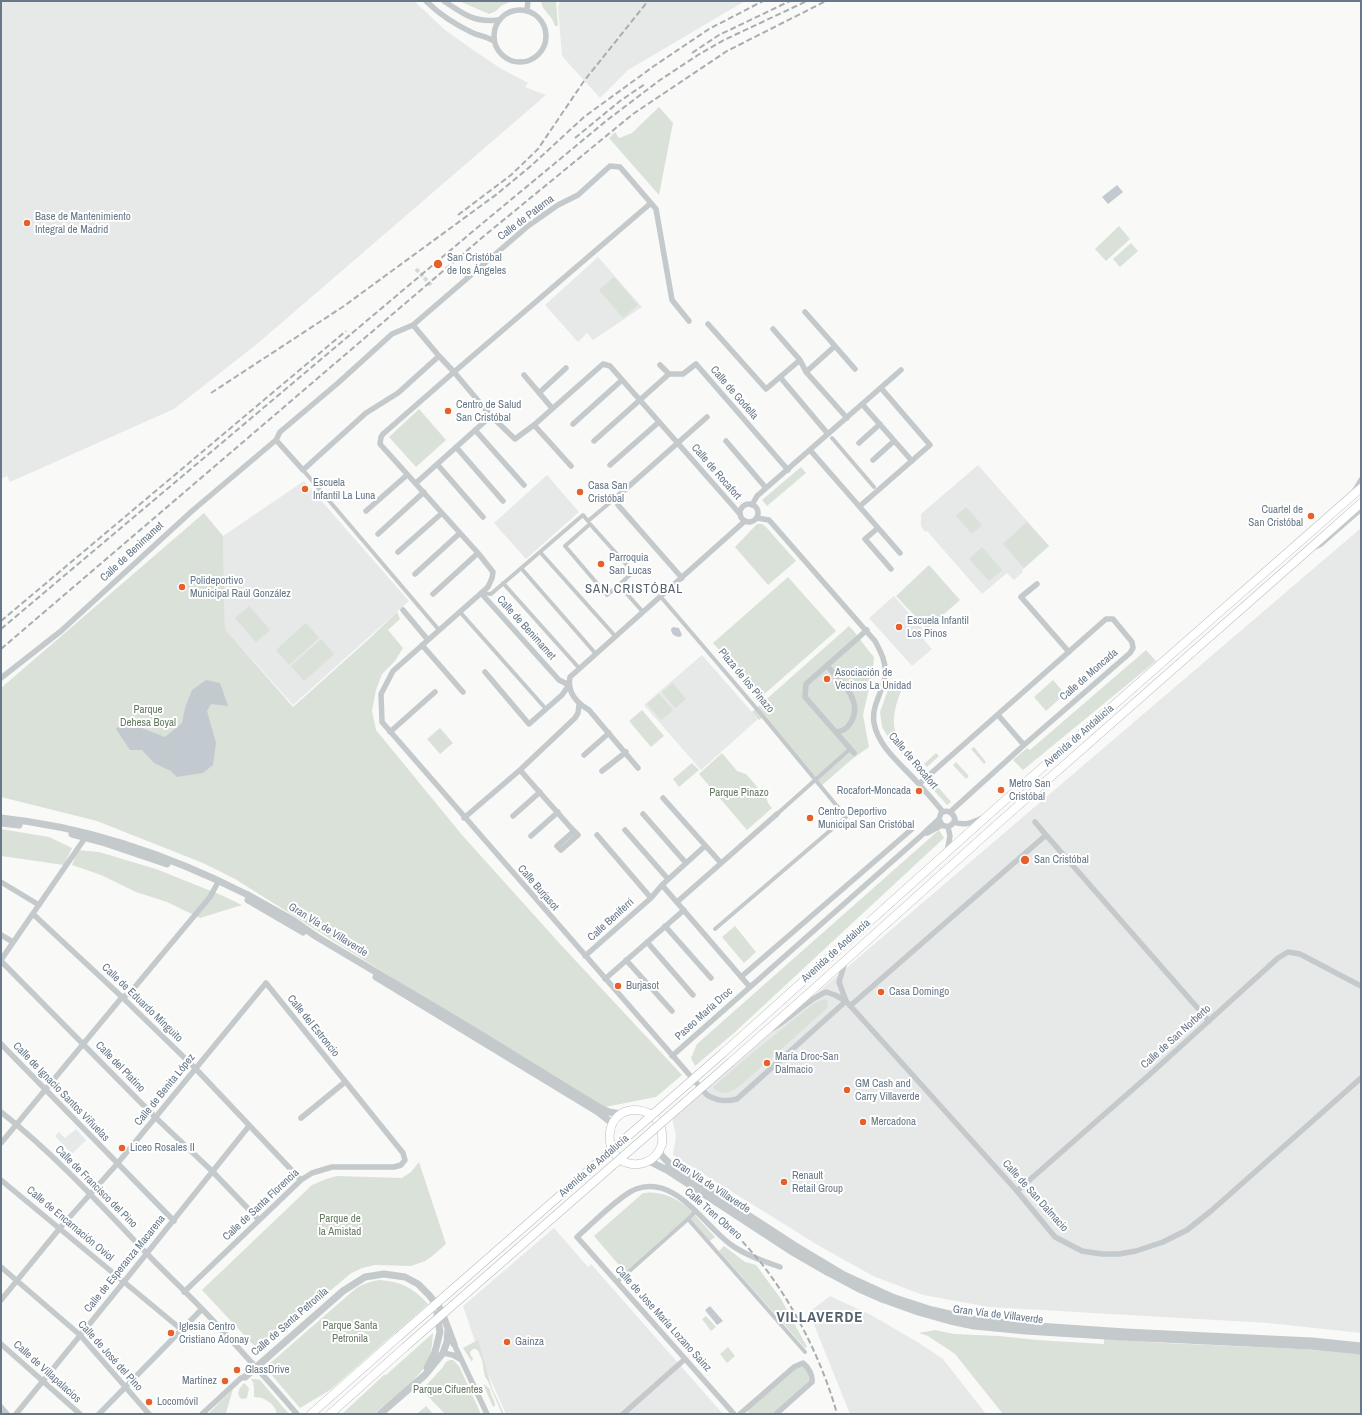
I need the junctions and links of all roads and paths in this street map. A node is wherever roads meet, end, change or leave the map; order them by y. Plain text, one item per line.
1 (426, 1) edge
2 (444, 1) edge
3 (528, 1) edge
4 (527, 10) junction
5 (498, 20) junction
6 (494, 41) junction
7 (651, 203) junction
8 (805, 312) dead end
9 (689, 321) dead end
10 (708, 324) dead end
11 (413, 326) junction
12 (773, 329) dead end
13 (835, 346) junction
14 (439, 356) junction
15 (800, 360) junction
16 (660, 365) dead end
17 (566, 368) dead end
18 (854, 369) dead end
19 (901, 370) dead end
20 (454, 372) junction
21 (806, 372) junction
22 (669, 374) junction
23 (524, 375) dead end
24 (780, 377) junction
25 (622, 380) junction
26 (881, 388) junction
27 (539, 393) junction
28 (640, 400) junction
29 (862, 404) junction
30 (552, 408) junction
31 (491, 416) junction
32 (707, 418) dead end
33 (846, 418) junction
34 (659, 422) junction
35 (573, 424) dead end
36 (880, 424) junction
37 (534, 425) junction
38 (475, 430) junction
39 (830, 436) junction
40 (276, 440) junction
41 (594, 441) dead end
42 (726, 441) dead end
43 (894, 441) junction
44 (678, 443) junction
45 (859, 443) dead end
46 (456, 447) junction
47 (810, 450) junction
48 (873, 460) dead end
49 (912, 461) junction
50 (437, 464) junction
51 (610, 465) dead end
52 (571, 466) dead end
53 (303, 470) junction
54 (788, 470) junction
55 (407, 475) junction
56 (1361, 480) edge
57 (416, 482) junction
58 (524, 485) dead end
59 (874, 487) dead end
60 (766, 488) junction
61 (1361, 488) edge
62 (424, 492) junction
63 (618, 495) junction
64 (1352, 496) junction
65 (503, 502) dead end
66 (1361, 503) edge
67 (752, 504) junction
68 (860, 506) junction
69 (1361, 510) edge
70 (366, 511) dead end
71 (442, 513) junction
72 (740, 514) junction
73 (483, 517) dead end
74 (757, 518) junction
75 (745, 521) junction
76 (589, 522) junction
77 (878, 528) junction
78 (460, 533) junction
79 (378, 534) dead end
80 (398, 552) dead end
81 (540, 552) junction
82 (1306, 552) junction
83 (900, 553) dead end
84 (478, 554) junction
85 (521, 568) junction
86 (891, 569) dead end
87 (415, 574) dead end
88 (682, 578) junction
89 (503, 583) junction
90 (1037, 584) dead end
91 (619, 585) junction
92 (481, 593) junction
93 (432, 594) dead end
94 (660, 597) junction
95 (403, 610) dead end
96 (460, 612) junction
97 (643, 612) junction
98 (439, 630) junction
99 (867, 630) junction
100 (616, 636) junction
101 (428, 640) junction
102 (422, 645) junction
103 (1069, 652) junction
104 (596, 654) junction
105 (827, 666) junction
106 (580, 668) junction
107 (485, 672) dead end
108 (1, 678) edge
109 (569, 685) junction
110 (435, 692) dead end
111 (463, 692) dead end
112 (579, 705) junction
113 (546, 709) junction
114 (998, 715) junction
115 (390, 732) junction
116 (836, 732) junction
117 (610, 733) junction
118 (1024, 745) junction
119 (852, 751) joint
120 (626, 752) junction
121 (584, 755) dead end
122 (638, 768) dead end
123 (520, 770) junction
124 (602, 771) dead end
125 (815, 780) junction
126 (919, 784) junction
127 (540, 792) junction
128 (663, 798) dead end
129 (994, 810) junction
130 (558, 812) junction
131 (947, 812) junction
132 (643, 814) dead end
133 (776, 814) joint
134 (513, 816) dead end
135 (1, 818) edge
136 (464, 818) junction
137 (939, 819) junction
138 (954, 822) junction
139 (1035, 822) dead end
140 (1, 823) edge
141 (942, 825) junction
142 (948, 827) junction
143 (912, 829) dead end
144 (625, 830) dead end
145 (574, 831) dead end
146 (597, 835) dead end
147 (1046, 835) junction
148 (531, 836) dead end
149 (922, 836) junction
150 (85, 838) junction
151 (705, 846) junction
152 (947, 852) junction
153 (720, 862) junction
154 (686, 863) junction
155 (668, 879) junction
156 (1, 882) edge
157 (217, 884) junction
158 (662, 885) junction
159 (247, 897) junction
160 (651, 898) junction
161 (677, 902) junction
162 (39, 905) junction
163 (684, 910) junction
164 (33, 914) junction
165 (665, 926) junction
166 (715, 929) dead end
167 (1, 935) edge
168 (13, 942) junction
169 (647, 942) junction
170 (585, 956) junction
171 (1, 960) edge
172 (626, 960) junction
173 (846, 961) junction
174 (742, 977) junction
175 (711, 978) dead end
176 (605, 979) junction
177 (266, 983) joint
178 (750, 986) junction
179 (1361, 986) edge
180 (693, 994) dead end
181 (122, 997) junction
182 (848, 1004) junction
183 (672, 1011) dead end
184 (1209, 1021) junction
185 (762, 1034) junction
186 (83, 1043) junction
187 (1, 1044) edge
188 (672, 1056) junction
189 (195, 1068) junction
190 (1361, 1078) edge
191 (345, 1082) junction
192 (45, 1090) junction
193 (1, 1112) edge
194 (621, 1114) junction
195 (652, 1115) junction
196 (155, 1117) junction
197 (301, 1118) dead end
198 (612, 1123) junction
199 (16, 1124) junction
200 (660, 1124) junction
201 (249, 1126) junction
202 (1, 1143) edge
203 (660, 1149) junction
204 (612, 1150) junction
205 (403, 1152) joint
206 (620, 1160) junction
207 (649, 1161) junction
208 (117, 1164) junction
209 (212, 1171) junction
210 (1, 1180) edge
211 (300, 1180) junction
212 (1017, 1191) junction
213 (90, 1193) junction
214 (696, 1211) junction
215 (688, 1219) junction
216 (259, 1220) junction
217 (174, 1221) junction
218 (60, 1228) junction
219 (577, 1237) joint
220 (147, 1254) junction
221 (1, 1267) edge
222 (780, 1267) dead end
223 (17, 1281) junction
224 (124, 1282) junction
225 (617, 1282) junction
226 (184, 1292) junction
227 (430, 1295) junction
228 (1, 1300) edge
229 (202, 1309) junction
230 (437, 1312) junction
231 (182, 1330) junction
232 (80, 1335) junction
233 (448, 1343) junction
234 (1, 1344) edge
235 (1361, 1346) edge
236 (436, 1349) junction
237 (1361, 1351) edge
238 (805, 1352) dead end
239 (443, 1354) junction
240 (685, 1359) junction
241 (461, 1360) junction
242 (256, 1366) junction
243 (245, 1376) joint
244 (419, 1379) junction
245 (43, 1381) junction
246 (126, 1387) junction
247 (1, 1407) edge
248 (7, 1414) edge
249 (16, 1414) edge
250 (80, 1414) edge
251 (99, 1414) edge
252 (149, 1414) edge
253 (202, 1414) edge
254 (297, 1414) edge
255 (311, 1414) edge
256 (330, 1414) edge
257 (380, 1414) edge
258 (487, 1414) edge
259 (623, 1414) edge
260 (734, 1414) edge
261 (740, 1414) edge
262 (776, 1414) edge

1 - 6 street
2 - 5 street
3 - 4 street
4 - 5 street
4 - 6 street
5 - 6 street
7 - 9 street, Calle de Paterna
7 - 11 street, Calle de Paterna
7 - 20 street
8 - 13 street
10 - 24 street
11 - 14 street
11 - 40 street, Calle de Benimamet
12 - 15 street
13 - 18 street
13 - 21 street
14 - 20 street
14 - 53 street
15 - 21 street
15 - 24 street
16 - 22 street
17 - 27 street
19 - 26 street
20 - 31 street, Calle de Rocafort
20 - 55 street, Calle de Benimamet
21 - 33 street
22 - 28 street
22 - 54 street, Calle de Godella
23 - 27 street
24 - 39 street
25 - 28 street, Calle de Rocafort
25 - 30 street, Calle de Rocafort
25 - 35 street
26 - 29 street
26 - 49 street
27 - 30 street
28 - 34 street, Calle de Rocafort
28 - 41 street
29 - 33 street
29 - 36 street
30 - 37 street, Calle de Rocafort
31 - 37 street, Calle de Rocafort
31 - 38 street
32 - 44 street, Calle de Rocafort
33 - 39 street
34 - 44 street, Calle de Rocafort
34 - 51 street
36 - 43 street
36 - 45 street
37 - 52 street
38 - 46 street
38 - 58 street
39 - 47 street
39 - 59 street
40 - 53 street
40 - 108 street, Calle de Benimamet
42 - 60 street
43 - 48 street
43 - 49 street
44 - 63 street
44 - 72 street, Calle de Rocafort
46 - 50 street
46 - 65 street
47 - 54 street
47 - 68 street
49 - 68 street
50 - 57 street
50 - 73 street
53 - 98 street
54 - 60 street
55 - 57 street, Calle de Benimamet
55 - 70 street
56 - 64 street
57 - 62 street, Calle de Benimamet
60 - 67 street
61 - 64 main road, Avenida de Andalucía
62 - 71 street, Calle de Benimamet
62 - 79 street
63 - 76 street
63 - 88 street
64 - 129 main road, Avenida de Andalucía
66 - 82 main road, Avenida de Andalucía
67 - 72 street
67 - 74 street
68 - 77 street
69 - 82 street, Avenida de Andalucía
71 - 78 street, Calle de Benimamet
71 - 80 street
72 - 75 street
74 - 75 street
74 - 99 street, Calle de Rocafort
75 - 88 street
76 - 81 street
76 - 91 street
76 - 91 street
77 - 83 street
77 - 86 street
78 - 84 street, Calle de Benimamet
78 - 87 street
81 - 85 street
81 - 100 street
82 - 173 main road, Avenida de Andalucía
84 - 92 street, Calle de Benimamet
84 - 93 street
85 - 89 street
85 - 104 street
88 - 94 street
89 - 92 street
89 - 106 street
90 - 103 street
91 - 97 street
92 - 96 street, Calle Burjasot
92 - 109 street, Calle de Benimamet
94 - 97 street
94 - 125 street, Plaza de los Pinazo
95 - 101 street
96 - 98 street, Calle Burjasot
96 - 113 street
97 - 100 street
98 - 101 street, Calle Burjasot
99 - 105 street
99 - 126 street, Calle de Rocafort
100 - 104 street
101 - 102 street, Calle Burjasot
102 - 111 street
102 - 115 street, Calle Burjasot
103 - 114 street, Calle de Moncada
103 - 118 street, Calle de Moncada
104 - 106 street
105 - 116 street
105 - 116 street
106 - 109 street
107 - 113 street
109 - 112 street
109 - 113 street
110 - 115 street
112 - 117 street
112 - 123 street
114 - 118 street
114 - 126 street, Calle de Moncada
115 - 136 street, Calle Burjasot
116 - 119 street
117 - 120 street
117 - 121 street
118 - 131 street, Calle de Moncada
119 - 125 street
120 - 122 street
120 - 124 street
123 - 127 street
123 - 136 street
125 - 133 street
125 - 166 street, Plaza de los Pinazo
126 - 131 street, Calle de Rocafort
127 - 130 street
127 - 134 street
128 - 151 street
129 - 138 street
129 - 152 main road, Avenida de Andalucía
130 - 145 street
130 - 148 street
131 - 137 street
131 - 138 street
132 - 154 street
133 - 153 street
135 - 159 street, Gran Vía de Villaverde
136 - 170 street, Calle Burjasot
137 - 141 street
137 - 149 street, Paseo María Droc
138 - 142 street
139 - 147 street
140 - 150 street, Gran Vía de Villaverde
141 - 142 street
141 - 149 street, Paseo María Droc
142 - 152 street
143 - 174 street, Paseo María Droc
144 - 155 street
146 - 160 street, Calle Beniferri
147 - 182 street, Paseo María Droc
147 - 184 street
149 - 178 street, Paseo María Droc
150 - 157 street, Gran Vía de Villaverde
150 - 162 street
151 - 153 street
151 - 154 street, Calle Beniferri
152 - 195 main road, Avenida de Andalucía, bridge
153 - 161 street
154 - 155 street, Calle Beniferri
155 - 158 street, Calle Beniferri
156 - 162 street
157 - 159 street, Gran Vía de Villaverde
157 - 181 street
158 - 160 street, Calle Beniferri
158 - 161 street
159 - 194 street, Gran Vía de Villaverde, bridge
159 - 198 street, Gran Vía de Villaverde, bridge
160 - 170 street, Calle Beniferri
161 - 163 street
162 - 164 street
163 - 165 street
163 - 174 street
164 - 168 street
164 - 181 street, Calle de Eduardo Minguito
165 - 169 street
165 - 175 street
167 - 168 street
168 - 171 street
169 - 172 street
169 - 180 street
170 - 176 street, Calle Burjasot
171 - 186 street, Calle del Platino
172 - 176 street
172 - 183 street
173 - 182 street, Calle de San Dalmacio
173 - 185 main road, Avenida de Andalucía
174 - 178 street
176 - 188 street, Calle Burjasot
177 - 189 street, Calle de Benita López
177 - 191 street, Calle del Estroncio
178 - 188 street, Paseo María Droc
179 - 184 street, Calle de San Norberto
181 - 186 street
181 - 189 street, Calle de Eduardo Minguito
182 - 185 street, Calle de San Dalmacio
182 - 188 street, Paseo María Droc
182 - 212 street, Calle de San Dalmacio
184 - 212 street, Calle de San Norberto
185 - 200 main road, Avenida de Andalucía, bridge
186 - 192 street
186 - 196 street, Calle del Platino
187 - 192 street, Calle de Ignacio Santos Viñuelas
189 - 196 street, Calle de Benita López
189 - 201 street, Calle de Eduardo Minguito
190 - 212 street, Calle de San Dalmacio
191 - 197 street
191 - 205 street, Calle del Estroncio
192 - 199 street
192 - 208 street, Calle de Ignacio Santos Viñuelas
193 - 199 street, Calle de Francisco del Pino
194 - 195 main road, bridge
194 - 198 main road, bridge
195 - 200 main road
195 - 204 main road, Avenida de Andalucía, bridge
196 - 208 street, Calle de Benita López
196 - 209 street, Calle del Platino
198 - 204 main road, bridge
199 - 202 street
199 - 213 street, Calle de Francisco del Pino
200 - 203 main road, bridge
200 - 206 main road, Avenida de Andalucía, bridge
201 - 209 street, Calle de Esperanza Macarena
201 - 211 street, Calle de Eduardo Minguito
203 - 207 main road, bridge
203 - 235 street, Gran Vía de Villaverde, bridge
204 - 206 main road, bridge
204 - 255 main road, Avenida de Andalucía, bridge
205 - 211 street, Calle de Santa Florencia
206 - 207 main road, bridge
206 - 256 main road, Avenida de Andalucía, bridge
207 - 237 street, Gran Vía de Villaverde, bridge
208 - 213 street, Calle de Benita López
208 - 217 street, Calle de Ignacio Santos Viñuelas
209 - 216 street, Calle del Platino
209 - 217 street, Calle de Esperanza Macarena
210 - 218 street, Calle de Encarnación Oviol
211 - 216 street, Calle de Santa Florencia
213 - 218 street, Calle de Benita López
213 - 220 street, Calle de Francisco del Pino
214 - 215 street
214 - 219 street, Calle Tren Obrero
214 - 222 street, Calle Tren Obrero
215 - 225 street
215 - 238 street
216 - 226 street, Calle de Santa Florencia
217 - 220 street, Calle de Esperanza Macarena
218 - 223 street, Calle de Benita López
218 - 224 street, Calle de Encarnación Oviol
219 - 225 street, Calle de Jose María Lozano Sainz
220 - 224 street, Calle de Esperanza Macarena
220 - 226 street, Calle de Francisco del Pino
221 - 223 street, Calle de José del Pino
223 - 228 street, Calle de Benita López
223 - 232 street, Calle de José del Pino
224 - 231 street, Calle de Encarnación Oviol
224 - 232 street, Calle de Esperanza Macarena
225 - 240 street, Calle de Jose María Lozano Sainz
226 - 229 street, Calle de Francisco del Pino
227 - 230 street
227 - 233 street
227 - 242 street, Calle de Santa Petronila
229 - 231 street
229 - 242 street, Calle de Francisco del Pino
230 - 233 street
230 - 236 street
231 - 246 street
232 - 245 street, Calle de Esperanza Macarena
232 - 246 street, Calle de José del Pino
233 - 236 street
233 - 239 street
233 - 241 street
234 - 245 street, Calle de Villapalacios
236 - 244 street
239 - 241 street
239 - 244 street
240 - 259 street
240 - 260 street, Calle de Jose María Lozano Sainz
241 - 258 street
242 - 243 street, Calle de Santa Petronila
242 - 254 street, Calle de Francisco del Pino
243 - 253 street, Calle de Santa Petronila
244 - 257 street
245 - 249 street, Calle de Esperanza Macarena
245 - 250 street, Calle de Villapalacios
246 - 251 street
246 - 252 street, Calle de José del Pino
247 - 248 street
261 - 262 street

